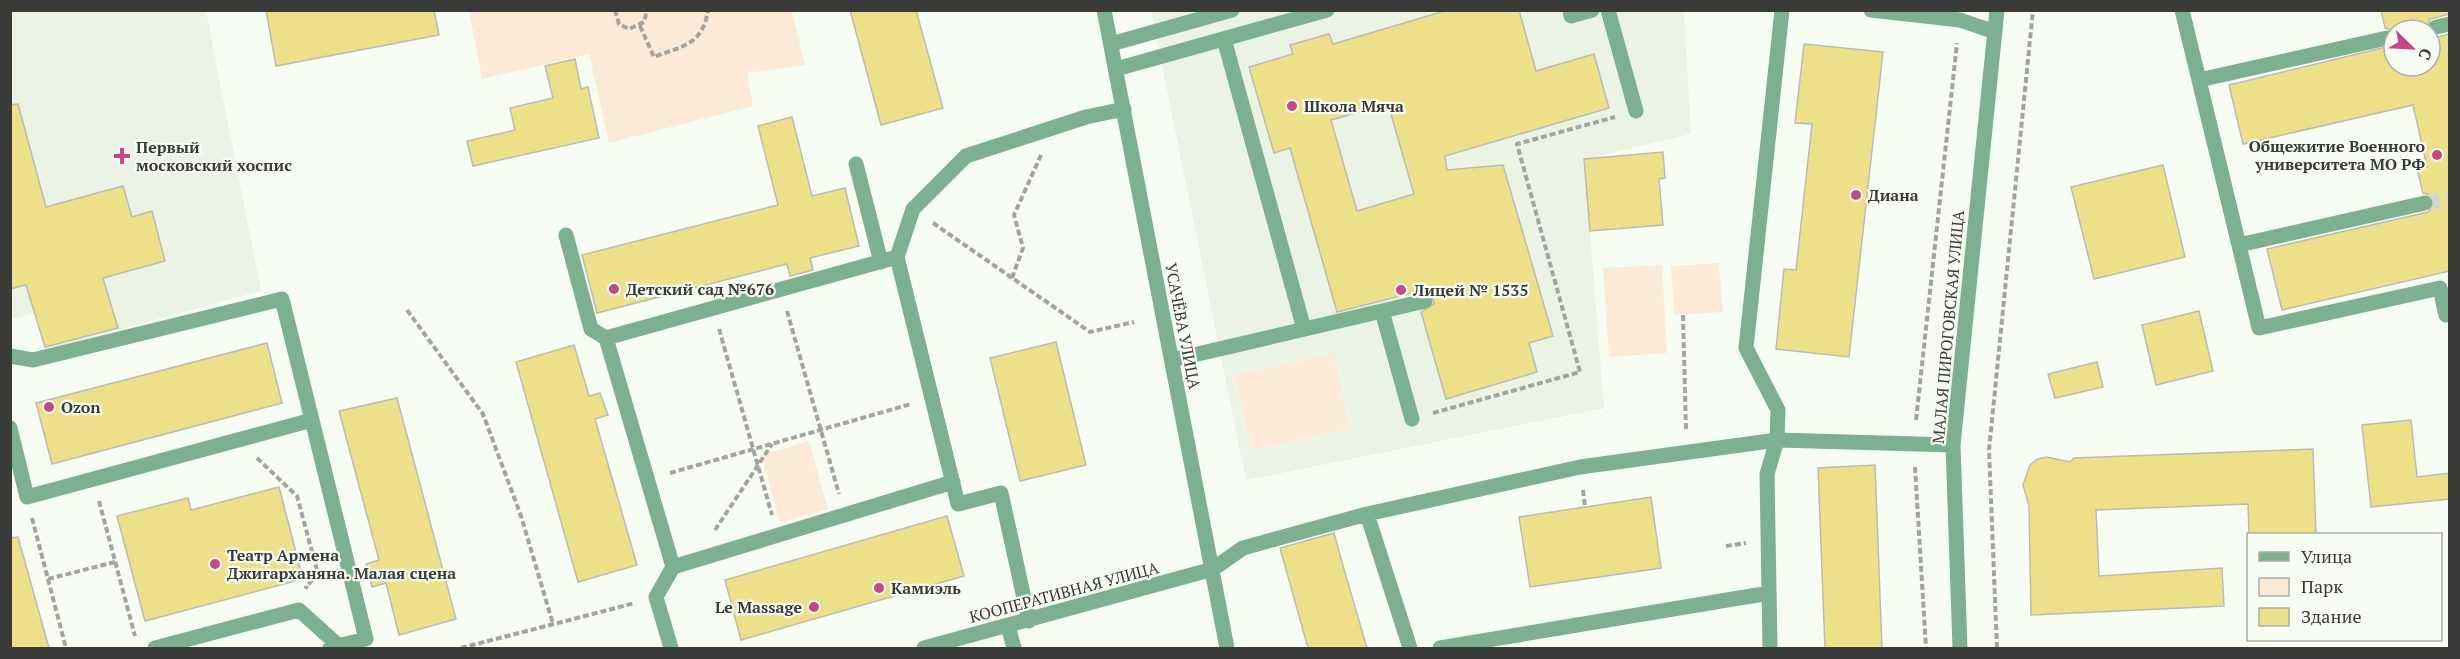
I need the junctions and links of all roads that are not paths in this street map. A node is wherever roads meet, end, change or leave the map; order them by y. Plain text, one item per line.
1 (1104, 10) edge
2 (1232, 10) edge
3 (1327, 10) edge
4 (1570, 10) edge
5 (1592, 10) edge
6 (1608, 10) edge
7 (1782, 10) edge
8 (1871, 10) edge
9 (1997, 10) edge
10 (2182, 10) edge
11 (1995, 32) junction
12 (1224, 39) junction
13 (2382, 39) edge
14 (1111, 44) junction
15 (1116, 69) junction
16 (2199, 80) junction
17 (1124, 110) junction
18 (1636, 111) road end
19 (856, 164) dead end
20 (2425, 203) tunnel mouth
21 (566, 235) dead end
22 (2239, 245) junction
23 (897, 257) junction
24 (881, 262) junction
25 (1425, 301) dead end
26 (1382, 311) junction
27 (2446, 315) dead end
28 (1304, 329) junction
29 (606, 338) junction
30 (10, 356) edge
31 (1172, 360) junction
32 (1412, 419) road end
33 (312, 420) junction
34 (10, 428) edge
35 (1777, 440) junction
36 (1953, 444) junction
37 (953, 483) junction
38 (1367, 514) junction
39 (673, 567) junction
40 (1213, 570) junction
41 (1769, 593) junction
42 (1029, 621) junction
43 (1008, 626) junction
44 (368, 644) edge
45 (334, 647) edge
46 (155, 648) edge
47 (671, 648) edge
48 (924, 648) edge
49 (1014, 648) edge
50 (1227, 648) edge
51 (1410, 648) edge
52 (1440, 648) edge
53 (1770, 648) edge
54 (1960, 648) edge

1 - 14 street, УСАЧЁВА УЛИЦА
2 - 14 street
3 - 12 street
4 - 5 street
6 - 18 street
7 - 35 street
8 - 11 street
9 - 11 street, МАЛАЯ ПИРОГОВСКАЯ УЛИЦА
10 - 16 street
11 - 36 street, МАЛАЯ ПИРОГОВСКАЯ УЛИЦА
12 - 15 street
12 - 28 street
13 - 16 street
14 - 15 street, УСАЧЁВА УЛИЦА
15 - 17 street, УСАЧЁВА УЛИЦА
16 - 22 street
17 - 23 street
17 - 31 street, УСАЧЁВА УЛИЦА
19 - 24 street
20 - 22 street
21 - 29 street
22 - 27 street
23 - 24 street
23 - 37 street
24 - 29 street
25 - 26 street
26 - 28 street
26 - 32 street
28 - 31 street
29 - 39 street
30 - 33 street
31 - 40 street, УСАЧЁВА УЛИЦА
33 - 34 street
33 - 44 street
35 - 36 street, КООПЕРАТИВНАЯ УЛИЦА
35 - 38 street, КООПЕРАТИВНАЯ УЛИЦА
35 - 41 street
36 - 54 street, МАЛАЯ ПИРОГОВСКАЯ УЛИЦА
37 - 39 street
37 - 42 street
38 - 40 street, КООПЕРАТИВНАЯ УЛИЦА
38 - 51 street
39 - 47 street
40 - 42 street, КООПЕРАТИВНАЯ УЛИЦА
40 - 50 street, УСАЧЁВА УЛИЦА
41 - 52 street
41 - 53 street
42 - 43 street, КООПЕРАТИВНАЯ УЛИЦА
43 - 48 street, КООПЕРАТИВНАЯ УЛИЦА
43 - 49 street
44 - 45 street
45 - 46 street

